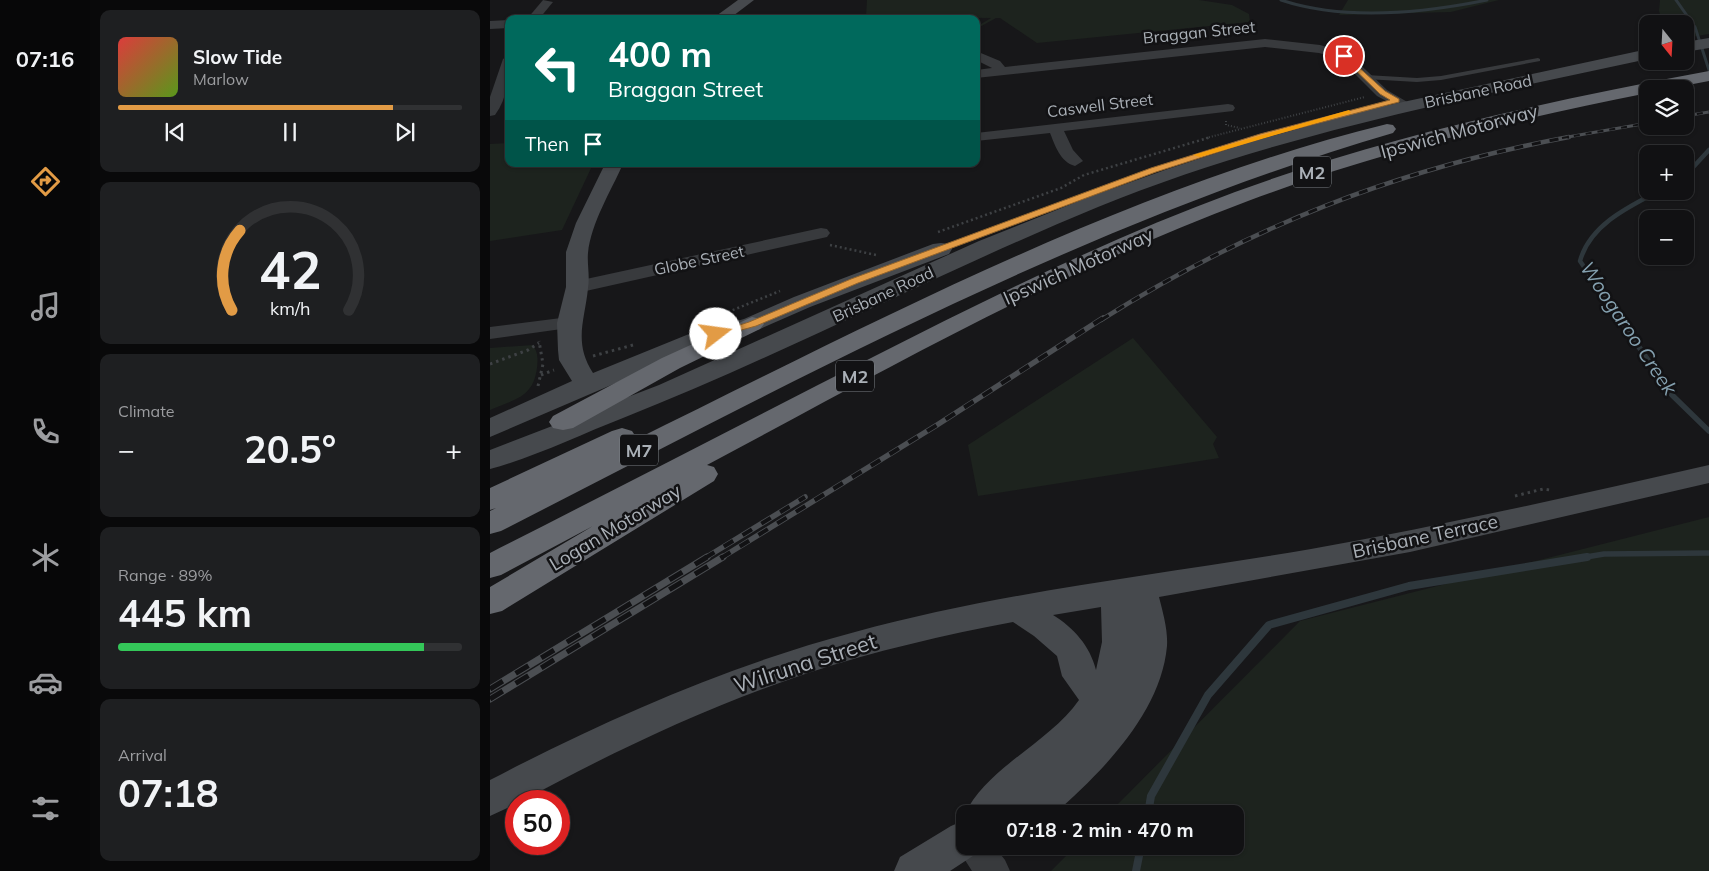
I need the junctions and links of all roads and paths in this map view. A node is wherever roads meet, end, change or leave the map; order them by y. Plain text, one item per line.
1 (747, 0) edge
2 (547, 2) dead end
3 (536, 15) edge
4 (726, 15) edge
5 (505, 24) edge
6 (490, 25) edge
7 (1709, 42) edge
8 (1694, 45) edge
9 (980, 56) edge
10 (1639, 56) edge
11 (1538, 60) dead end
12 (505, 63) edge
13 (1709, 63) edge
14 (490, 66) edge
15 (505, 70) edge
16 (1001, 71) junction
17 (980, 74) edge
18 (1709, 76) edge
19 (1366, 77) junction
20 (1658, 79) junction
21 (1401, 103) junction
22 (1228, 108) dead end
23 (490, 112) edge
24 (1055, 128) junction
25 (980, 137) edge
26 (1075, 161) dead end
27 (613, 167) edge
28 (821, 233) dead end
29 (803, 238) junction
30 (987, 246) junction
31 (876, 255) dead end
32 (577, 287) junction
33 (569, 323) junction
34 (752, 324) junction
35 (490, 333) edge
36 (539, 336) junction
37 (490, 364) edge
38 (541, 375) dead end
39 (789, 375) junction
40 (587, 384) junction
41 (627, 386) junction
42 (563, 422) dead end
43 (490, 428) edge
44 (490, 438) edge
45 (730, 442) junction
46 (490, 460) edge
47 (1703, 475) edge
48 (490, 500) edge
49 (490, 524) edge
50 (490, 567) edge
51 (1128, 591) junction
52 (490, 602) edge
53 (1018, 609) junction
54 (1101, 701) junction
55 (490, 799) edge
56 (991, 805) edge
57 (1034, 805) edge
58 (956, 846) edge
59 (980, 855) edge
60 (915, 871) edge
61 (992, 871) edge

1 - 4 main road
2 - 3 street
5 - 6 street
7 - 8 main road
9 - 16 street
10 - 21 main road, Brisbane Road
11 - 19 lane
12 - 14 street
13 - 20 highway, Ipswich Motorway / M2
15 - 23 street
16 - 17 street, Braggan Street
16 - 19 street, Braggan Street
18 - 20 highway, Ipswich Motorway / M2
19 - 21 street, Braggan Street
20 - 39 highway, Ipswich Motorway / M2
20 - 45 highway, Ipswich Motorway / M2
21 - 30 main road, Brisbane Road
21 - 34 main road, Brisbane Road
22 - 24 street, Caswell Street
24 - 25 street, Caswell Street
24 - 26 street
27 - 32 main road
28 - 29 street, Globe Street
29 - 31 path
29 - 32 street, Globe Street
30 - 41 main road
30 - 46 main road, Brisbane Road
32 - 33 main road
33 - 36 street
33 - 40 main road
34 - 40 main road, Brisbane Road
34 - 41 highway
35 - 36 street
36 - 37 path
36 - 38 path
39 - 48 highway, M2
39 - 49 highway, Ipswich Motorway / M7
40 - 41 main road
40 - 43 main road, Brisbane Road
40 - 44 main road
41 - 42 highway
45 - 50 highway, Ipswich Motorway / M7
45 - 52 highway, Logan Motorway / M2
47 - 51 main road, Brisbane Terrace
51 - 53 main road, Wilruna Street
51 - 54 main road
51 - 57 main road
53 - 54 main road
53 - 55 main road, Wilruna Street
54 - 56 main road
58 - 60 main road
59 - 61 street

